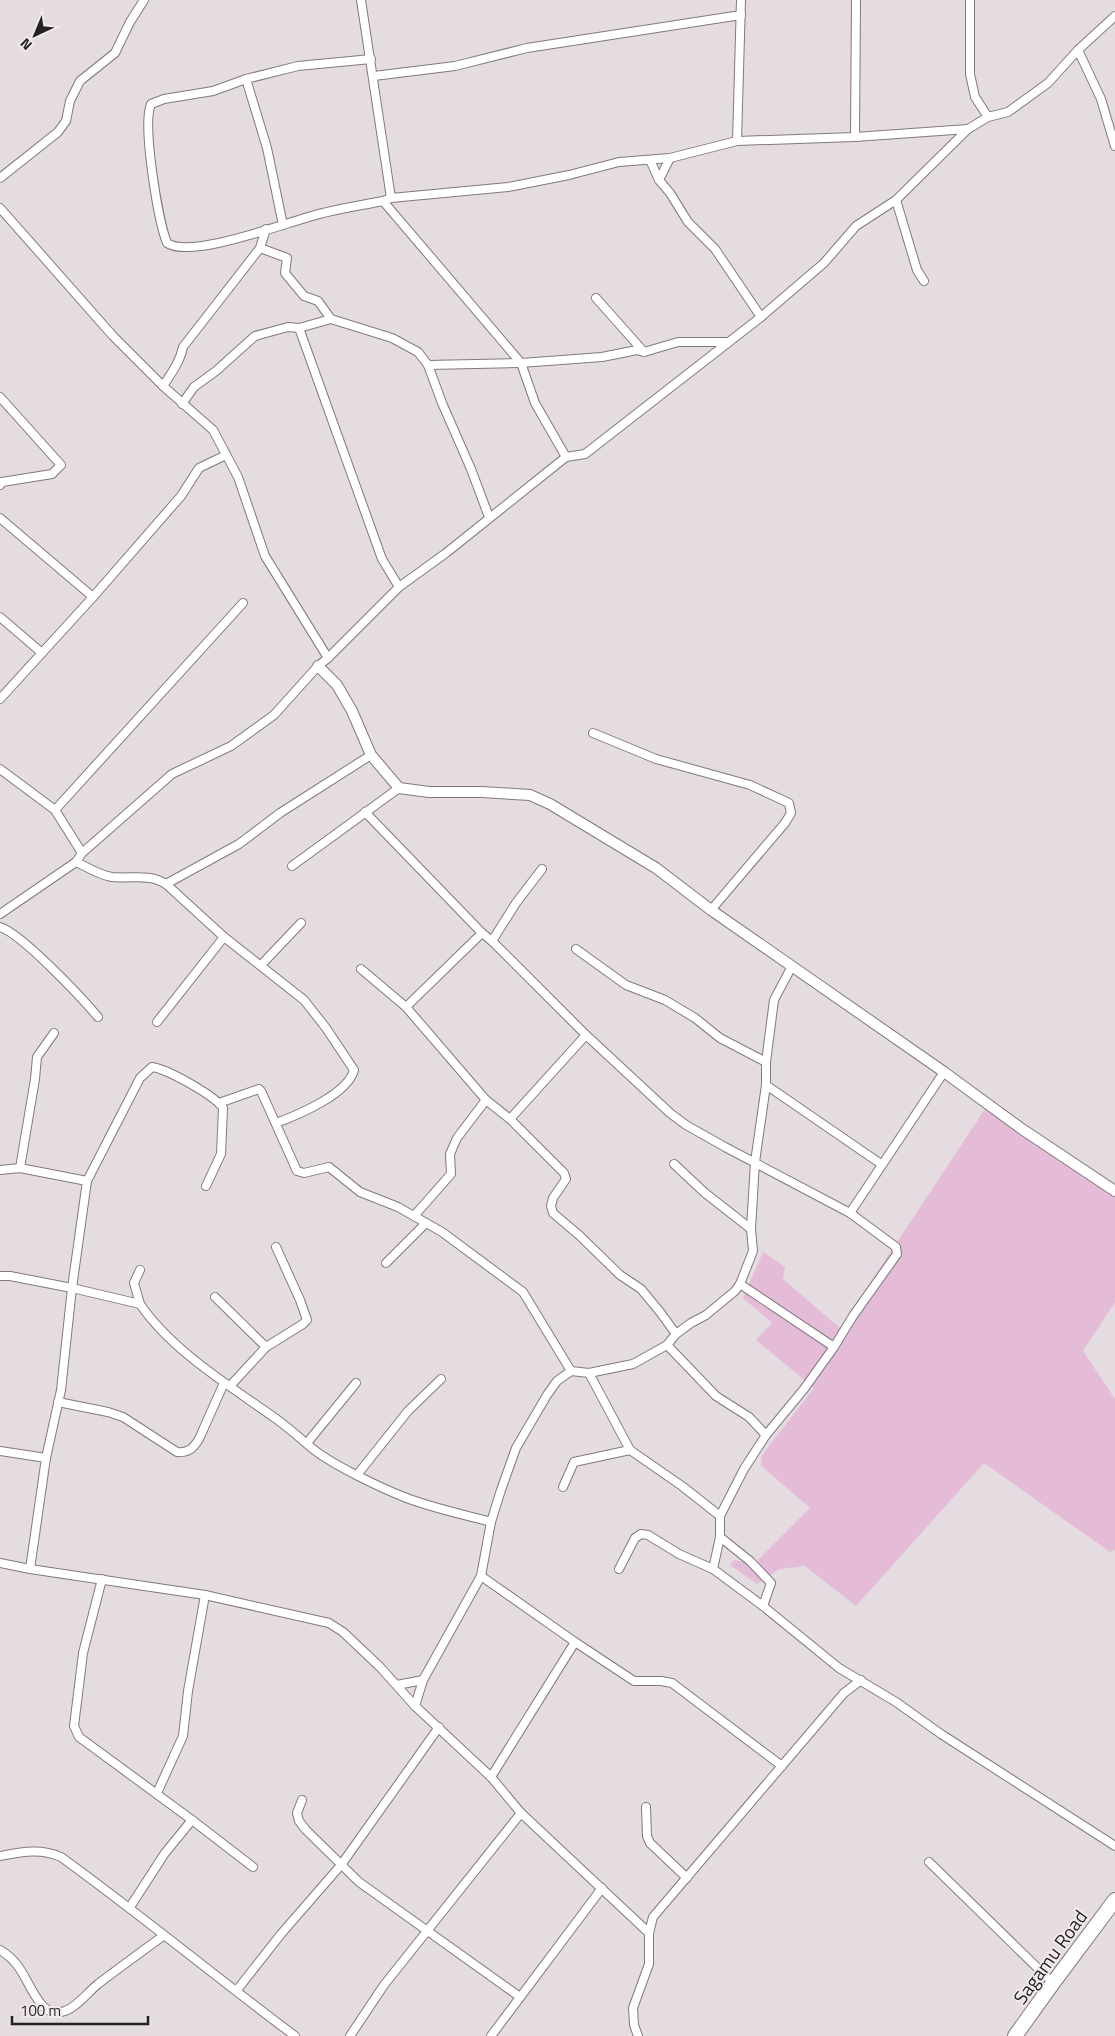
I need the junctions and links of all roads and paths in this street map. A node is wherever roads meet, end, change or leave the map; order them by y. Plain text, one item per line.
1 (144, 0) edge
2 (362, 0) edge
3 (741, 0) edge
4 (856, 0) edge
5 (970, 0) edge
6 (741, 15) junction
7 (1115, 16) edge
8 (1078, 50) junction
9 (371, 59) junction
10 (374, 76) junction
11 (246, 78) junction
12 (988, 117) junction
13 (968, 129) junction
14 (855, 137) junction
15 (737, 141) junction
16 (1115, 146) edge
17 (670, 158) junction
18 (650, 160) junction
19 (0, 178) edge
20 (659, 180) junction
21 (391, 198) junction
22 (896, 200) junction
23 (383, 201) junction
24 (0, 208) edge
25 (283, 225) junction
26 (266, 229) junction
27 (260, 248) junction
28 (924, 281) dead end
29 (596, 298) dead end
30 (761, 317) junction
31 (331, 319) junction
32 (299, 328) junction
33 (728, 342) junction
34 (644, 352) junction
35 (521, 363) junction
36 (428, 365) junction
37 (162, 386) junction
38 (0, 398) edge
39 (182, 404) junction
40 (226, 455) junction
41 (566, 457) junction
42 (0, 484) edge
43 (0, 518) edge
44 (489, 518) junction
45 (399, 587) junction
46 (93, 597) junction
47 (243, 603) dead end
48 (0, 617) edge
49 (42, 653) junction
50 (328, 658) junction
51 (318, 666) junction
52 (0, 699) edge
53 (593, 733) dead end
54 (371, 754) junction
55 (0, 769) edge
56 (399, 788) junction
57 (54, 810) junction
58 (365, 812) junction
59 (82, 853) junction
60 (76, 862) junction
61 (292, 866) dead end
62 (542, 869) dead end
63 (166, 884) junction
64 (711, 910) junction
65 (0, 914) edge
66 (300, 923) dead end
67 (0, 927) edge
68 (482, 933) junction
69 (224, 937) junction
70 (492, 941) junction
71 (576, 949) dead end
72 (261, 965) junction
73 (792, 966) junction
74 (361, 969) dead end
75 (406, 1007) junction
76 (98, 1017) dead end
77 (158, 1022) dead end
78 (54, 1033) dead end
79 (586, 1035) junction
80 (766, 1062) junction
81 (944, 1072) junction
82 (766, 1086) junction
83 (486, 1100) junction
84 (220, 1103) junction
85 (510, 1119) junction
86 (276, 1123) junction
87 (755, 1162) junction
88 (674, 1164) dead end
89 (881, 1164) junction
90 (20, 1168) junction
91 (0, 1170) edge
92 (87, 1181) junction
93 (206, 1186) dead end
94 (1115, 1192) edge
95 (850, 1213) junction
96 (414, 1216) junction
97 (425, 1224) junction
98 (751, 1229) junction
99 (276, 1247) dead end
100 (386, 1263) dead end
101 (140, 1270) dead end
102 (0, 1276) edge
103 (740, 1284) junction
104 (72, 1288) junction
105 (215, 1297) dead end
106 (140, 1304) junction
107 (676, 1334) junction
108 (667, 1345) junction
109 (266, 1347) junction
110 (834, 1347) junction
111 (571, 1371) junction
112 (589, 1373) junction
113 (441, 1379) dead end
114 (356, 1383) dead end
115 (227, 1385) junction
116 (58, 1402) junction
117 (766, 1434) junction
118 (307, 1443) junction
119 (630, 1450) junction
120 (0, 1451) edge
121 (46, 1458) junction
122 (357, 1475) junction
123 (564, 1487) dead end
124 (720, 1516) junction
125 (491, 1522) junction
126 (720, 1537) junction
127 (0, 1563) edge
128 (30, 1569) junction
129 (619, 1569) dead end
130 (713, 1569) junction
131 (481, 1576) junction
132 (102, 1579) junction
133 (205, 1595) junction
134 (763, 1606) junction
135 (574, 1642) junction
136 (423, 1680) junction
137 (861, 1680) junction
138 (397, 1685) junction
139 (415, 1706) junction
140 (439, 1727) junction
141 (782, 1766) junction
142 (491, 1777) junction
143 (157, 1793) junction
144 (302, 1800) dead end
145 (646, 1807) dead end
146 (521, 1813) junction
147 (192, 1820) junction
148 (1115, 1846) edge
149 (0, 1856) edge
150 (929, 1862) dead end
151 (341, 1866) junction
152 (253, 1868) dead end
153 (687, 1878) junction
154 (602, 1888) junction
155 (1115, 1900) edge
156 (130, 1907) junction
157 (428, 1930) junction
158 (649, 1933) junction
159 (163, 1936) junction
160 (0, 1950) edge
161 (1053, 1983) junction
162 (237, 1990) junction
163 (520, 1997) junction
164 (292, 2035) edge
165 (350, 2036) edge
166 (491, 2036) edge
167 (638, 2036) edge
168 (1015, 2036) edge

1 - 19 street
2 - 9 street
3 - 6 street
4 - 14 street
5 - 12 street
6 - 10 street
6 - 15 street
7 - 8 street
8 - 12 street
8 - 16 street
9 - 10 street
9 - 11 street
10 - 21 street
11 - 25 street
11 - 26 street
12 - 13 street
13 - 14 street
13 - 22 street
14 - 15 street
15 - 17 street
17 - 18 street
17 - 20 street
18 - 20 street
18 - 21 street
20 - 30 street
21 - 23 street
22 - 28 street
22 - 30 street
23 - 25 street
23 - 35 street
24 - 37 street
25 - 26 street
26 - 27 street
27 - 31 street
27 - 37 street
29 - 34 street
30 - 33 street
31 - 32 street
31 - 36 street
32 - 39 street
32 - 45 street
33 - 34 street
33 - 41 street
34 - 35 street
35 - 36 street
35 - 41 street
36 - 44 street
37 - 39 street
38 - 42 street
39 - 40 street
40 - 46 street
40 - 50 street
41 - 44 street
43 - 46 street
44 - 45 street
45 - 50 street
46 - 49 street
47 - 57 street
48 - 49 street
49 - 52 street
50 - 51 street
51 - 54 street
51 - 59 street
53 - 64 street
54 - 56 street
54 - 63 street
55 - 57 street
56 - 58 street
56 - 64 street
57 - 59 street
58 - 61 street
58 - 68 street
59 - 60 street
60 - 63 street
60 - 65 street
62 - 70 street
63 - 69 street
64 - 73 street
66 - 72 street
67 - 76 street
68 - 70 street
68 - 75 street
69 - 72 street
69 - 77 street
70 - 79 street
71 - 80 street
72 - 86 street
73 - 80 street
73 - 81 street
74 - 75 street
75 - 83 street
78 - 90 street
79 - 85 street
79 - 87 street
80 - 82 street
81 - 89 street
81 - 94 street
82 - 87 street
82 - 89 street
83 - 85 street
83 - 96 street
84 - 86 street
84 - 92 street
84 - 93 street
85 - 107 street
86 - 96 street
87 - 95 street
87 - 98 street
88 - 98 street
89 - 95 street
90 - 91 street
90 - 92 street
92 - 104 street
95 - 110 street
96 - 97 street
97 - 100 street
97 - 111 street
98 - 103 street
99 - 109 street
101 - 106 street
102 - 104 street
103 - 107 street
103 - 110 street
104 - 106 street
104 - 116 street
105 - 109 street
106 - 115 street
107 - 108 street
108 - 112 street
108 - 117 street
109 - 115 street
110 - 117 street
111 - 112 street
111 - 125 street
112 - 119 street
113 - 122 street
114 - 118 street
115 - 116 street
115 - 118 street
116 - 121 street
117 - 124 street
118 - 122 street
119 - 123 street
119 - 124 street
120 - 121 street
121 - 128 street
122 - 125 street
124 - 126 street
125 - 131 street
126 - 130 street
126 - 134 street
127 - 128 street
128 - 132 street
129 - 130 street
130 - 134 street
131 - 135 street
131 - 136 street
132 - 133 street
132 - 143 street
133 - 138 street
133 - 143 street
134 - 137 street
135 - 141 street
135 - 142 street
136 - 138 street
136 - 139 street
137 - 141 street
137 - 148 street
138 - 139 street
139 - 140 street
140 - 142 street
140 - 151 street
141 - 153 street
142 - 146 street
143 - 147 street
144 - 151 street
145 - 153 street
146 - 154 street
146 - 157 street
147 - 152 street
147 - 156 street
149 - 156 street
150 - 161 street
151 - 157 street
151 - 162 street
153 - 158 street
154 - 158 street
154 - 163 street
155 - 161 highway, Sagamu Road
156 - 159 street
157 - 163 street
157 - 165 street
158 - 167 street
159 - 160 street
159 - 162 street
161 - 168 highway, Sagamu Road
162 - 164 street
163 - 166 street

